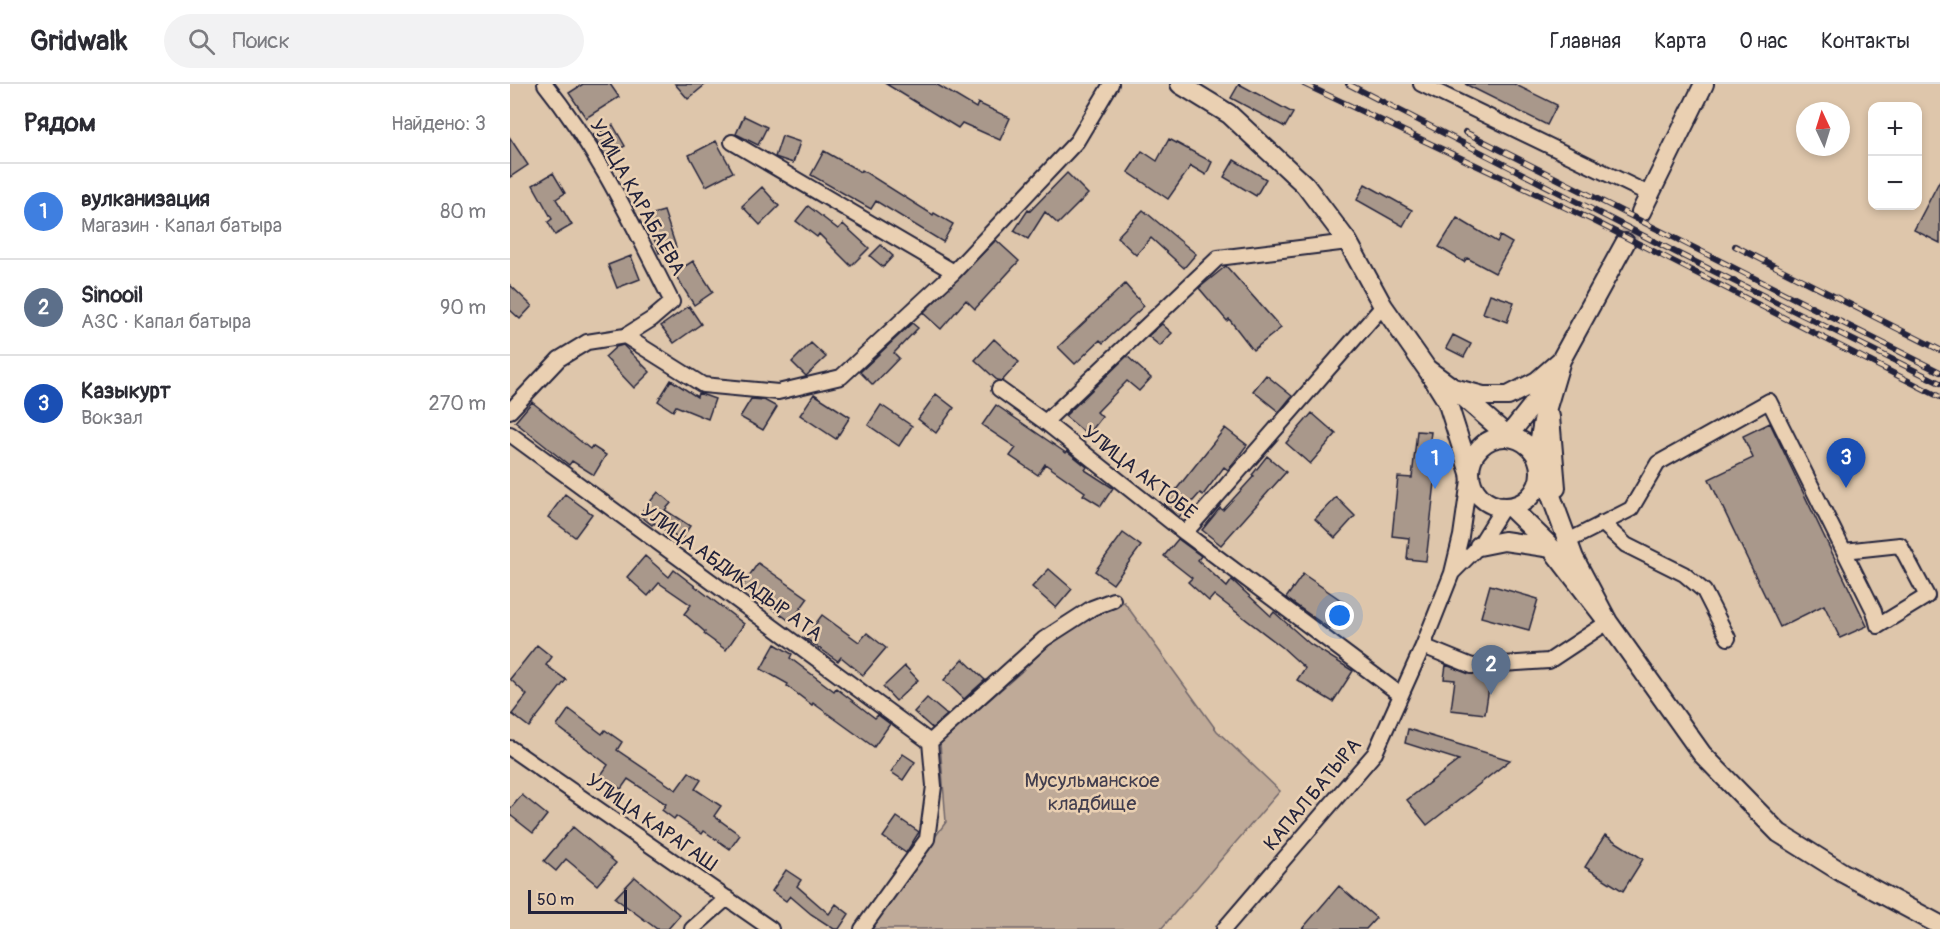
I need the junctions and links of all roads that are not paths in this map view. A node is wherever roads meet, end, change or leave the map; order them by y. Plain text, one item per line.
1 (545, 84) edge
2 (1111, 84) edge
3 (1180, 84) edge
4 (1421, 84) edge
5 (1704, 84) edge
6 (732, 142) dead end
7 (1649, 194) junction
8 (1641, 212) tunnel mouth
9 (1348, 242) junction
10 (1625, 243) tunnel mouth
11 (954, 272) junction
12 (1383, 306) junction
13 (625, 336) junction
14 (1561, 360) junction
15 (1427, 369) junction
16 (1453, 388) junction
17 (999, 389) dead end
18 (1549, 403) junction
19 (510, 411) edge
20 (1045, 422) junction
21 (510, 434) edge
22 (1508, 436) junction
23 (1538, 461) junction
24 (1470, 473) junction
25 (1507, 507) junction
26 (1558, 514) junction
27 (1602, 523) junction
28 (1185, 533) junction
29 (1560, 545) junction
30 (1479, 546) junction
31 (1844, 551) junction
32 (1452, 573) junction
33 (1113, 600) dead end
34 (1608, 622) junction
35 (1728, 638) dead end
36 (1423, 646) junction
37 (1401, 695) junction
38 (930, 742) junction
39 (510, 748) edge
40 (727, 898) junction
41 (1940, 925) edge
42 (692, 929) edge
43 (771, 929) edge
44 (862, 929) edge
45 (1224, 929) edge

1 - 13 street, УЛИЦА КАРАБАЕВА
2 - 11 street
3 - 9 main road
4 - 7 street
5 - 7 main road
6 - 11 street
7 - 8 main road
9 - 12 main road
9 - 20 street
10 - 14 main road
11 - 13 street
12 - 15 main road
12 - 28 street
13 - 19 street
14 - 16 main road
14 - 18 main road
14 - 22 main road
15 - 16 main road
15 - 24 main road
16 - 22 main road
17 - 20 street, УЛИЦА АКТОБЕ
18 - 23 main road
18 - 26 main road
20 - 28 street, УЛИЦА АКТОБЕ
21 - 38 street, УЛИЦА АБДИКАДЫР АТА
22 - 23 main road
22 - 24 main road
23 - 25 main road
23 - 26 main road
24 - 25 main road
24 - 32 street, КАПАЛ БАТЫРА
25 - 29 main road
25 - 30 street, КАПАЛ БАТЫРА
26 - 29 main road
27 - 29 street
27 - 31 street
27 - 35 street
28 - 37 street, УЛИЦА АКТОБЕ
29 - 30 main road
29 - 34 main road
30 - 32 street, КАПАЛ БАТЫРА
31 - 31 street
32 - 36 street, КАПАЛ БАТЫРА
33 - 38 street
34 - 36 street
34 - 41 main road
36 - 37 street, КАПАЛ БАТЫРА
37 - 45 street, КАПАЛ БАТЫРА
38 - 44 street
39 - 40 street, УЛИЦА КАРАГАШ
40 - 42 street
40 - 43 street, УЛИЦА КАРАГАШ

